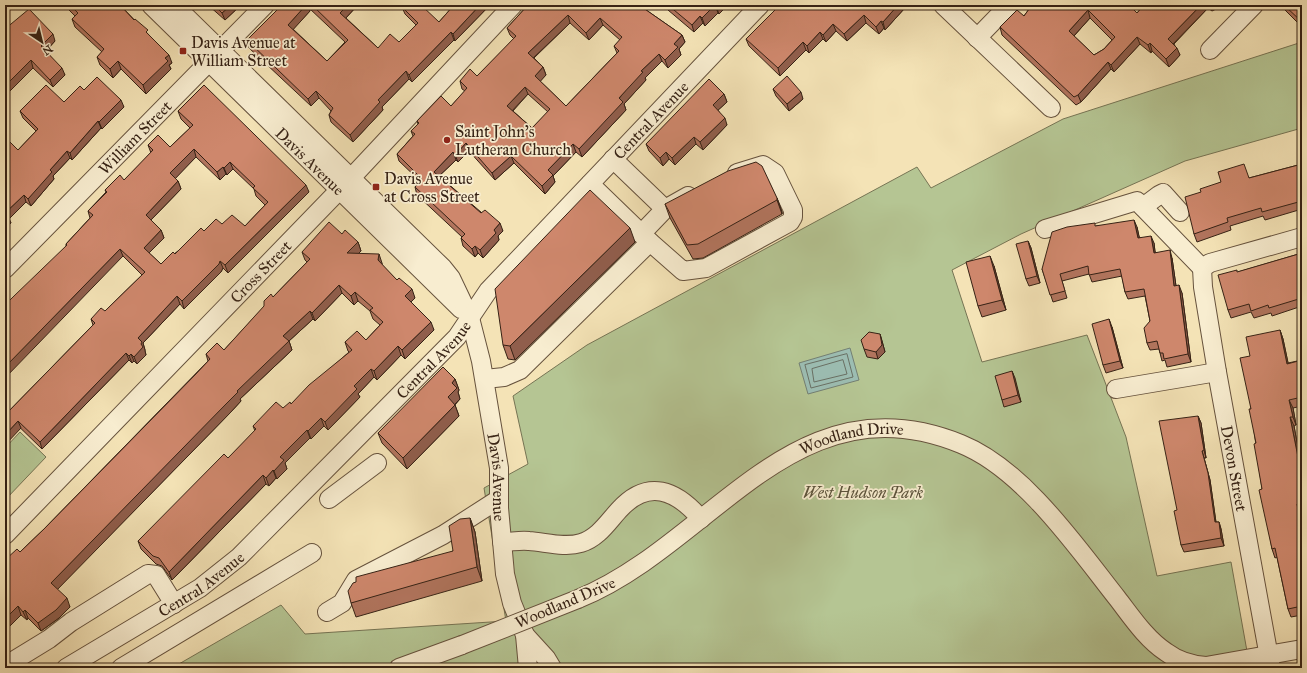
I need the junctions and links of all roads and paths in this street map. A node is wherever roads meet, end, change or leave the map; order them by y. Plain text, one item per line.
1 (151, 5) edge
2 (174, 5) edge
3 (265, 5) edge
4 (513, 5) edge
5 (760, 5) edge
6 (942, 5) edge
7 (1009, 5) edge
8 (1254, 5) edge
9 (978, 38) junction
10 (1210, 50) dead end
11 (214, 56) junction
12 (1050, 108) dead end
13 (613, 159) junction
14 (723, 178) edge
15 (345, 184) junction
16 (590, 184) junction
17 (703, 188) edge
18 (1140, 204) junction
19 (665, 209) junction
20 (1180, 212) dead end
21 (1045, 229) dead end
22 (1302, 237) edge
23 (645, 238) junction
24 (1202, 268) junction
25 (5, 269) edge
26 (470, 318) junction
27 (1217, 372) junction
28 (485, 379) junction
29 (1116, 389) dead end
30 (344, 451) junction
31 (329, 499) dead end
32 (499, 499) junction
33 (701, 519) junction
34 (5, 535) edge
35 (502, 542) junction
36 (312, 552) dead end
37 (174, 604) junction
38 (327, 612) dead end
39 (525, 635) junction
40 (1302, 648) edge
41 (1270, 662) edge
42 (5, 666) edge
43 (66, 668) edge
44 (121, 668) edge
45 (399, 668) edge
46 (528, 668) edge
47 (552, 668) edge

1 - 11 street, Davis Avenue
2 - 11 street, Davis Avenue
3 - 11 street, William Street
4 - 15 street, Cross Street
5 - 13 street, Central Avenue
6 - 9 street
7 - 9 street
8 - 10 street
9 - 12 street
11 - 15 street, Davis Avenue
11 - 25 street, William Street
13 - 16 street, Central Avenue
13 - 19 street
14 - 23 street
15 - 26 street, Davis Avenue
15 - 34 street, Cross Street
16 - 23 street
16 - 26 street, Central Avenue
17 - 19 street
18 - 20 street
18 - 21 street
18 - 24 street
19 - 23 street
22 - 24 street
23 - 28 street
24 - 27 street, Devon Street
26 - 28 street, Davis Avenue
26 - 30 street, Central Avenue
27 - 29 street
27 - 41 street, Devon Street
28 - 32 street, Davis Avenue
30 - 31 street
30 - 37 street, Central Avenue
32 - 35 street, Davis Avenue
32 - 38 street
33 - 35 street
33 - 41 street, Woodland Drive
33 - 45 street, Woodland Drive, bridge
35 - 39 street, Davis Avenue
36 - 44 street
37 - 42 street
37 - 43 street, Central Avenue
39 - 46 street, Davis Avenue
39 - 47 street, Davis Avenue
40 - 41 street, Woodland Drive

